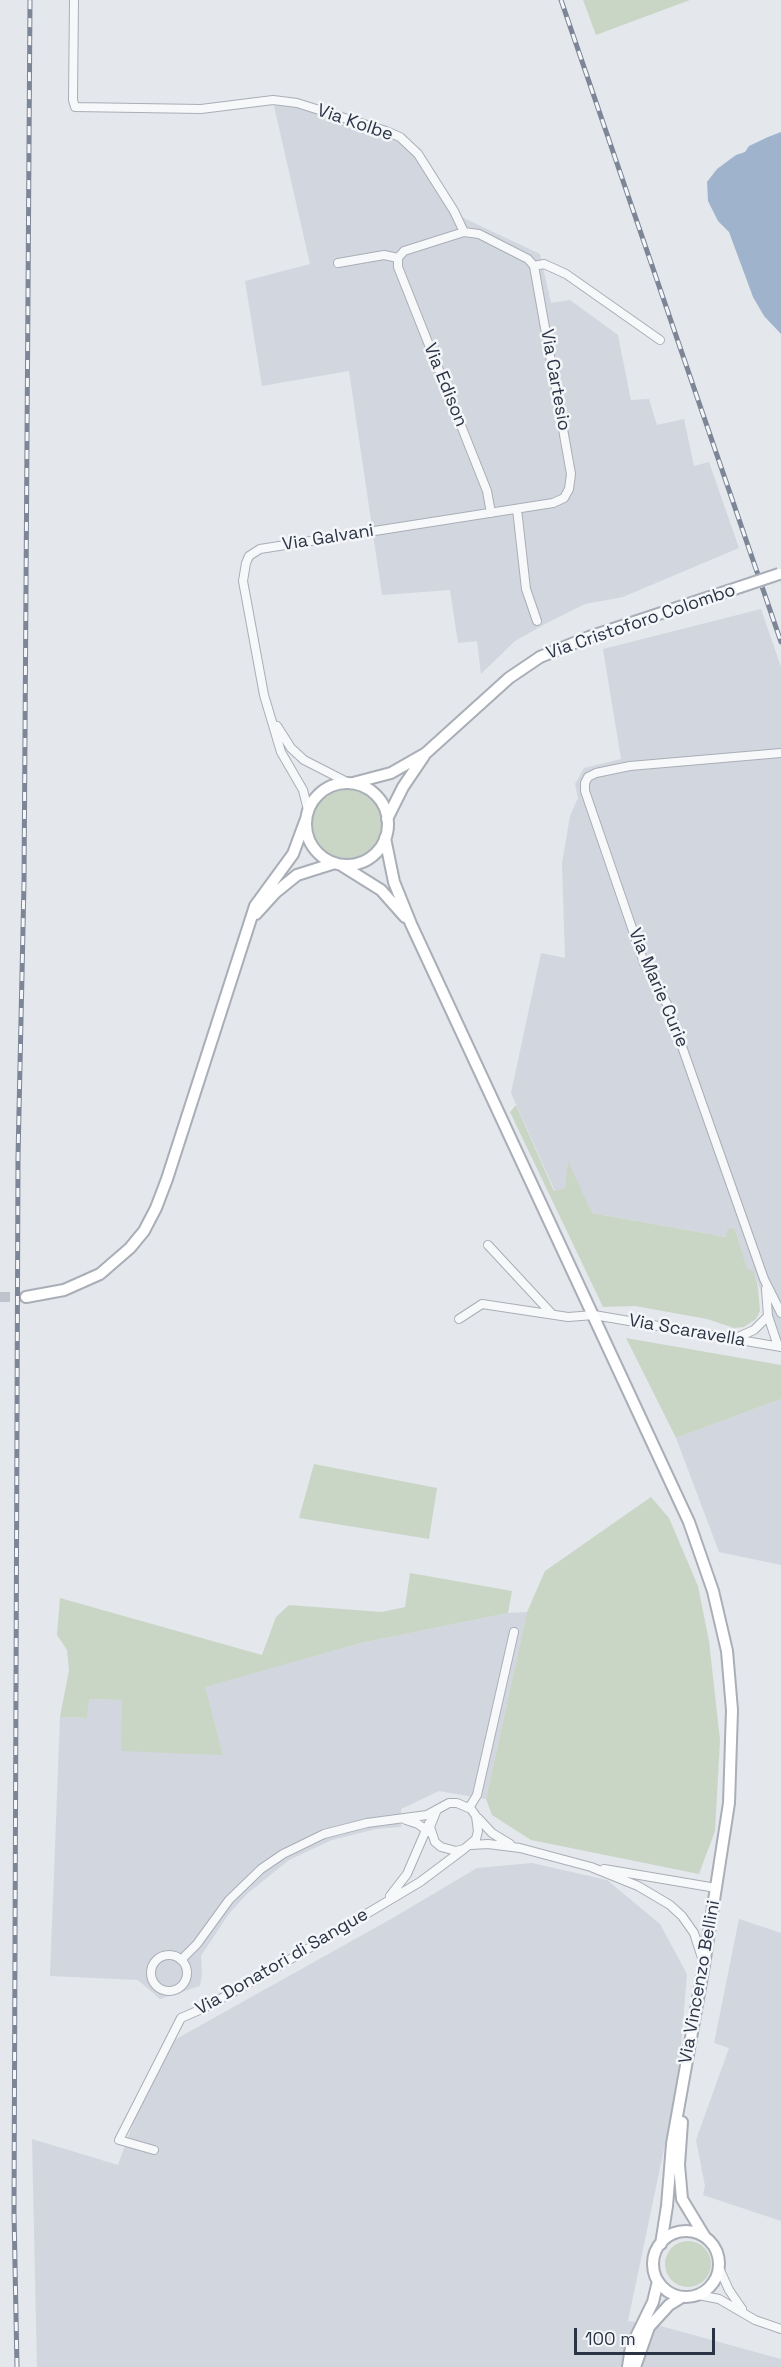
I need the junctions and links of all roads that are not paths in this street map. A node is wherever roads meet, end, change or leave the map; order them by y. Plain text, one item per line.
1 (74, 0) edge
2 (464, 232) junction
3 (398, 258) junction
4 (338, 263) dead end
5 (534, 266) junction
6 (660, 340) dead end
7 (566, 494) joint
8 (517, 509) junction
9 (491, 513) junction
10 (780, 574) edge
11 (537, 621) dead end
12 (271, 714) junction
13 (426, 753) junction
14 (781, 753) edge
15 (351, 783) junction
16 (307, 815) junction
17 (387, 819) junction
18 (385, 838) junction
19 (338, 864) junction
20 (252, 918) junction
21 (411, 924) junction
22 (488, 1245) dead end
23 (764, 1279) junction
24 (26, 1297) tunnel mouth
25 (781, 1313) edge
26 (553, 1314) junction
27 (594, 1315) junction
28 (768, 1316) junction
29 (459, 1319) dead end
30 (736, 1338) junction
31 (780, 1346) edge
32 (514, 1632) dead end
33 (469, 1808) junction
34 (434, 1815) junction
35 (476, 1816) junction
36 (408, 1820) junction
37 (429, 1832) junction
38 (419, 1843) junction
39 (467, 1847) junction
40 (520, 1848) junction
41 (591, 1868) junction
42 (716, 1888) junction
43 (382, 1904) junction
44 (182, 1960) junction
45 (704, 1965) junction
46 (684, 2075) junction
47 (154, 2150) dead end
48 (705, 2238) junction
49 (661, 2244) junction
50 (719, 2268) junction
51 (658, 2281) junction
52 (698, 2295) junction
53 (682, 2297) junction
54 (745, 2312) junction
55 (781, 2330) edge
56 (628, 2367) edge
57 (635, 2367) edge

1 - 2 street, Via Kolbe
2 - 3 street
2 - 5 street
3 - 4 street
3 - 9 street, Via Edison
5 - 6 street
5 - 7 street, Via Cartesio
7 - 8 street, Via Galvani
8 - 9 street, Via Galvani
8 - 11 street
9 - 12 street, Via Galvani
10 - 13 street, Via Cristoforo Colombo, bridge
12 - 15 street, Via Galvani
12 - 16 street, Via Galvani
13 - 15 street, Via Cristoforo Colombo
13 - 17 street, Via Cristoforo Colombo
14 - 23 street, Via Marie Curie
15 - 16 street
15 - 17 street
16 - 19 street
16 - 20 street
17 - 18 street
18 - 19 street
18 - 21 street
19 - 20 street
19 - 21 street
20 - 24 street
21 - 27 street, Via Vincenzo Bellini
22 - 26 street
23 - 25 street, Via Marie Curie
23 - 28 street
26 - 27 street, Via Scaravella
26 - 29 street, Via Scaravella
27 - 30 street, Via Scaravella
27 - 42 street, Via Vincenzo Bellini
28 - 30 street
28 - 31 street
30 - 31 street, Via Scaravella
32 - 33 street
33 - 34 street
33 - 35 street
34 - 36 street
34 - 37 street
35 - 39 street
35 - 40 street
36 - 37 street
36 - 38 street
36 - 44 street
37 - 38 street
37 - 39 street
38 - 43 street
39 - 40 street
39 - 43 street, Via Donatori di Sangue
40 - 41 street
41 - 42 street
41 - 45 street
42 - 45 street, Via Vincenzo Bellini
43 - 47 street, Via Donatori di Sangue
44 - 44 street
45 - 46 street, Via Vincenzo Bellini
46 - 48 street, Via Vincenzo Bellini
46 - 49 street, Via Vincenzo Bellini
48 - 49 street
48 - 50 street, Via Vincenzo Bellini
49 - 51 street, Via Vincenzo Bellini
50 - 52 street
50 - 54 street
51 - 53 street
51 - 56 street, Via Vincenzo Bellini
52 - 53 street
52 - 54 street
53 - 57 street
54 - 55 street

